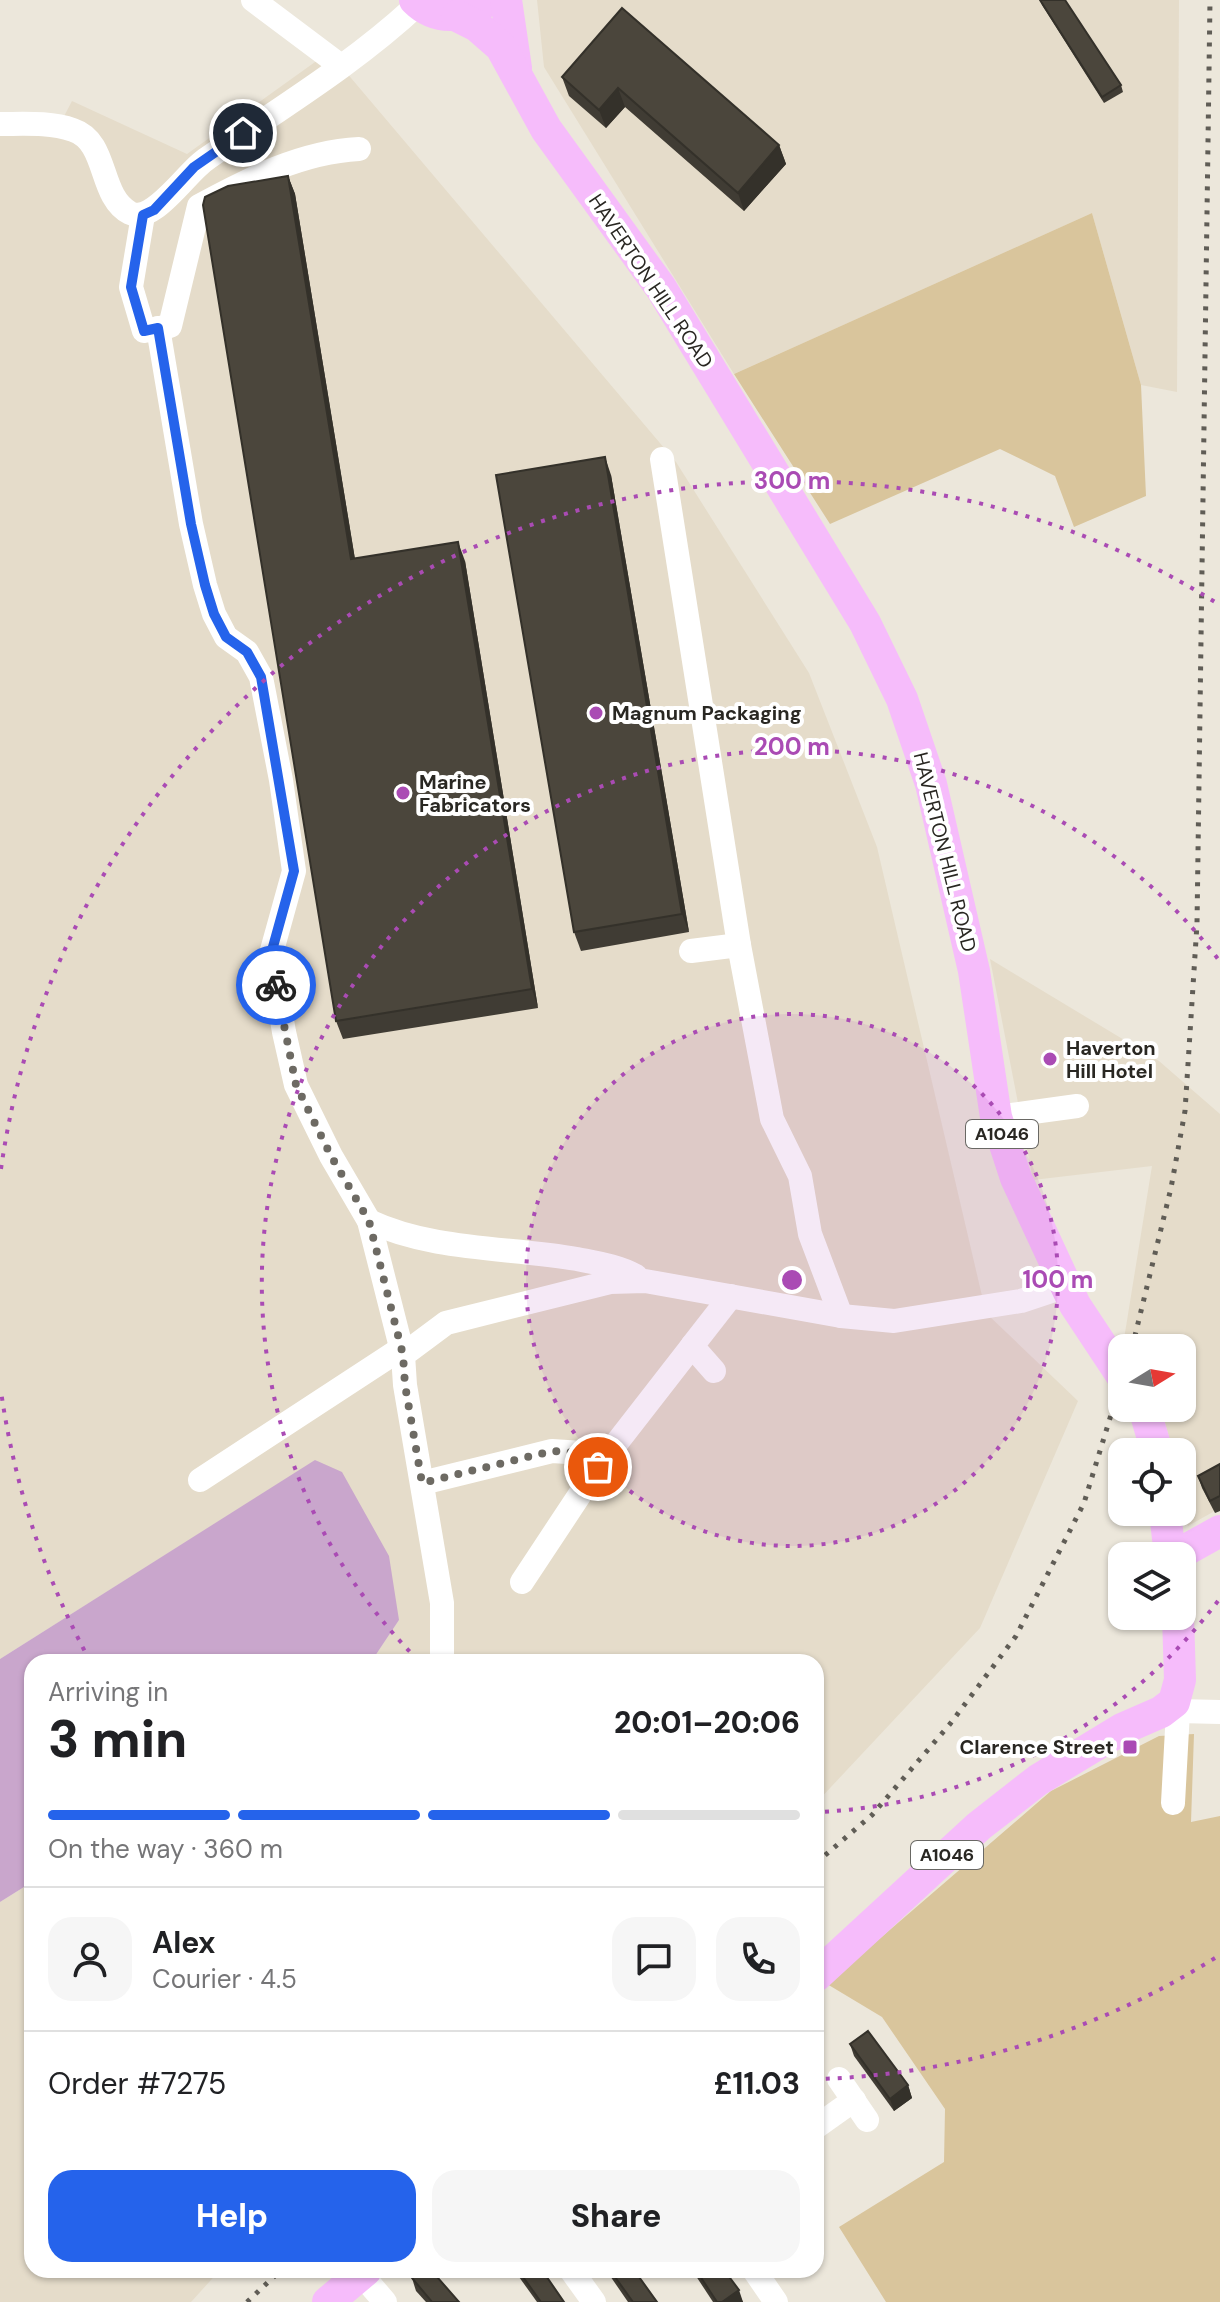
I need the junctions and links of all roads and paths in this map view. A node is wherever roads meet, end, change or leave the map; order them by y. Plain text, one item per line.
1 (253, 0) edge
2 (487, 0) edge
3 (506, 0) edge
4 (416, 2) edge
5 (457, 16) junction
6 (341, 66) junction
7 (517, 73) junction
8 (0, 124) edge
9 (359, 149) dead end
10 (143, 215) junction
11 (158, 328) junction
12 (662, 459) dead end
13 (739, 945) junction
14 (691, 951) dead end
15 (1077, 1106) dead end
16 (996, 1117) junction
17 (369, 1221) junction
18 (645, 1281) junction
19 (1066, 1286) junction
20 (731, 1296) junction
21 (841, 1316) junction
22 (692, 1346) junction
23 (402, 1352) junction
24 (1108, 1357) edge
25 (714, 1371) dead end
26 (598, 1467) junction
27 (200, 1480) dead end
28 (422, 1483) junction
29 (1220, 1531) edge
30 (1196, 1544) edge
31 (522, 1582) dead end
32 (1178, 1630) edge
33 (443, 1654) edge
34 (1176, 1707) junction
35 (1220, 1712) edge
36 (1173, 1803) dead end
37 (824, 1969) edge
38 (839, 2079) dead end
39 (824, 2124) edge
40 (357, 2278) edge
41 (368, 2278) edge
42 (577, 2278) edge
43 (760, 2278) edge
44 (328, 2302) edge
45 (385, 2302) edge
46 (594, 2302) edge
47 (776, 2302) edge

1 - 6 street
2 - 5 main road
3 - 7 main road, HAVERTON HILL ROAD / A1046
4 - 5 main road, HAVERTON HILL ROAD / A1046
4 - 6 street
5 - 7 main road, HAVERTON HILL ROAD / A1046
6 - 10 street
7 - 16 main road, HAVERTON HILL ROAD / A1046
8 - 10 street
9 - 11 street
10 - 11 street
11 - 17 street
12 - 13 street
13 - 14 street
13 - 21 street
15 - 16 street
16 - 19 main road, HAVERTON HILL ROAD / A1046
17 - 18 street
17 - 23 street
18 - 20 street
18 - 23 street
19 - 21 street
19 - 24 main road, HAVERTON HILL ROAD / A1046
20 - 21 street
20 - 22 street
22 - 25 street
22 - 26 street
23 - 27 street
23 - 28 street
26 - 28 street
26 - 31 street
28 - 33 street
29 - 30 main road
32 - 34 main road
34 - 35 street
34 - 36 street
34 - 37 main road, A1046
38 - 39 street
40 - 44 main road
41 - 45 street
42 - 46 street
43 - 47 street

